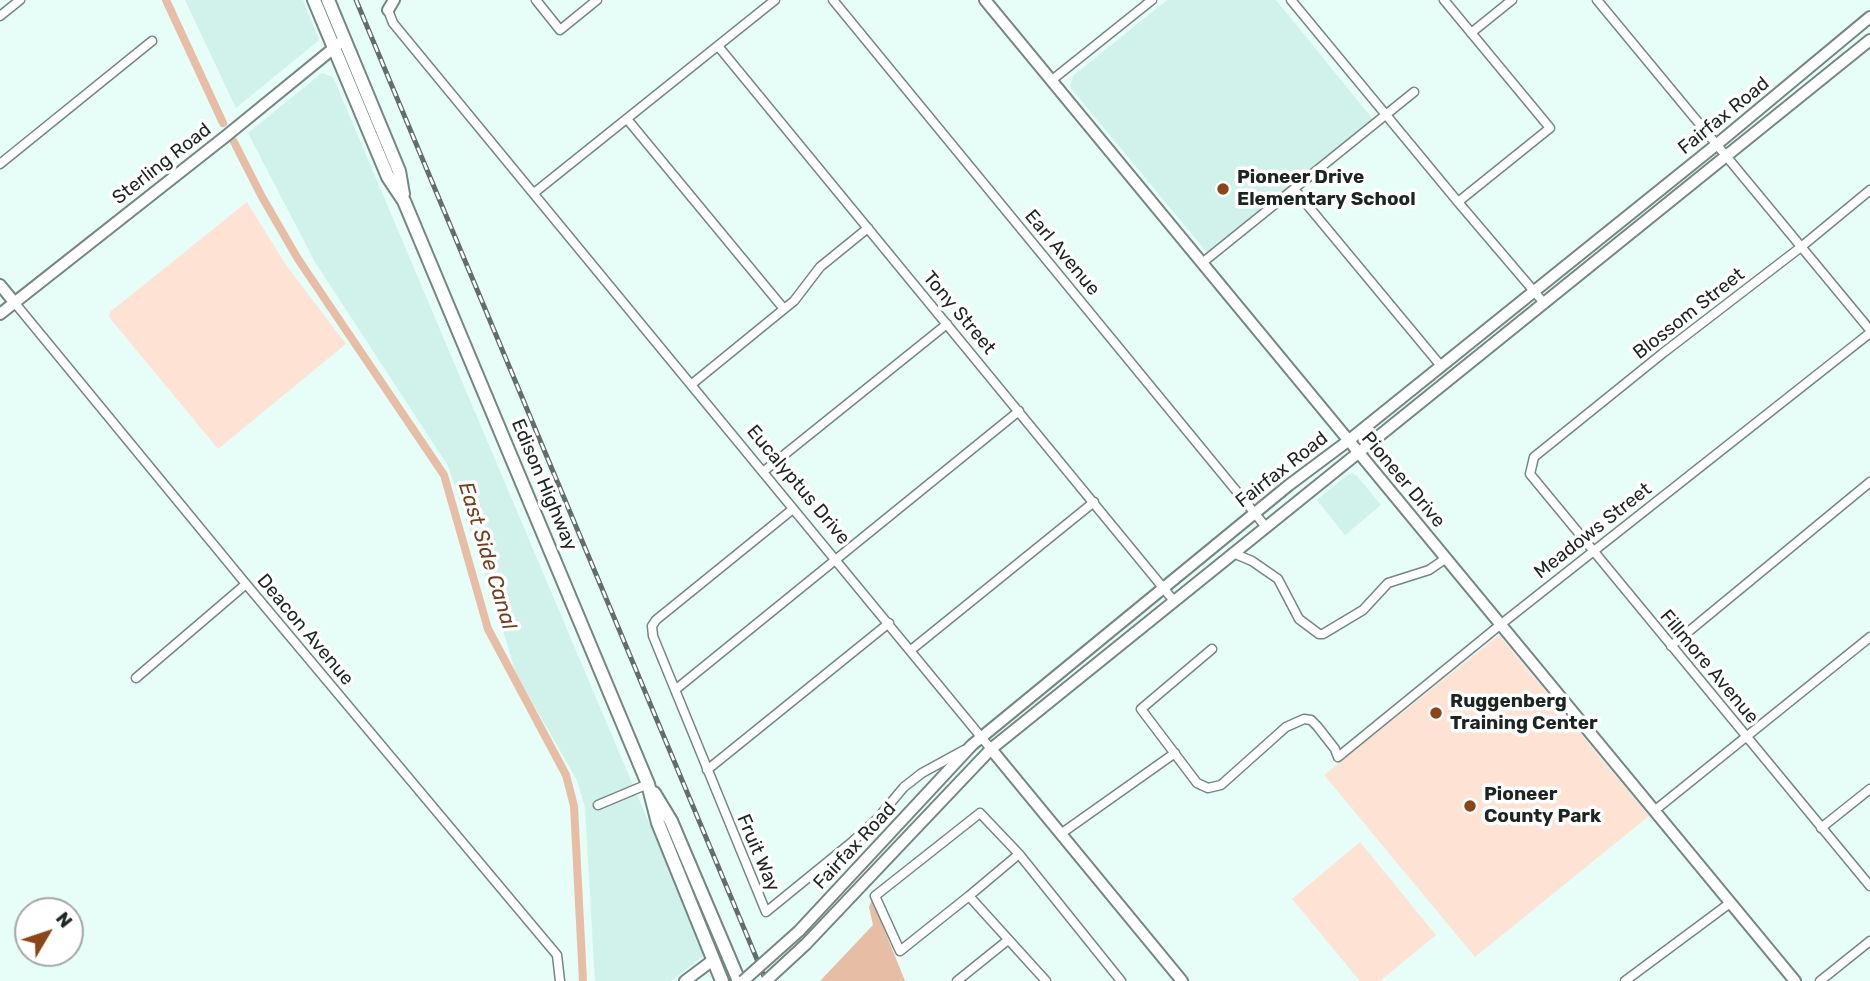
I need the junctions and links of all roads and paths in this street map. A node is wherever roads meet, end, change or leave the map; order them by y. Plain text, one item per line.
1 (20, 0) edge
2 (314, 0) edge
3 (328, 0) edge
4 (536, 0) edge
5 (597, 0) edge
6 (775, 0) edge
7 (833, 0) edge
8 (985, 0) edge
9 (1152, 0) edge
10 (1291, 0) edge
11 (1444, 0) edge
12 (1512, 0) edge
13 (1597, 0) edge
14 (391, 5) edge
15 (0, 16) edge
16 (1870, 17) edge
17 (1471, 33) junction
18 (1870, 40) edge
19 (152, 41) dead end
20 (339, 43) junction
21 (718, 46) junction
22 (1052, 80) junction
23 (1414, 92) dead end
24 (1386, 115) junction
25 (627, 119) junction
26 (1716, 145) junction
27 (1726, 156) junction
28 (0, 164) edge
29 (1294, 189) junction
30 (1870, 190) edge
31 (534, 193) junction
32 (1458, 202) junction
33 (868, 228) junction
34 (1801, 247) junction
35 (1202, 263) junction
36 (0, 285) edge
37 (1534, 291) junction
38 (14, 302) junction
39 (1544, 303) junction
40 (784, 309) junction
41 (0, 314) edge
42 (947, 324) junction
43 (1870, 332) edge
44 (1441, 366) junction
45 (692, 384) junction
46 (1019, 411) junction
47 (1348, 441) junction
48 (1357, 453) junction
49 (1531, 466) joint
50 (764, 471) junction
51 (1870, 482) edge
52 (1094, 502) junction
53 (793, 509) junction
54 (1255, 513) junction
55 (1266, 527) junction
56 (1593, 551) junction
57 (1233, 553) junction
58 (835, 558) junction
59 (1446, 559) junction
60 (246, 584) junction
61 (1165, 589) junction
62 (1174, 601) junction
63 (889, 623) junction
64 (1500, 625) junction
65 (1870, 637) edge
66 (1671, 646) junction
67 (1212, 649) dead end
68 (911, 650) junction
69 (136, 678) dead end
70 (675, 690) junction
71 (1746, 737) junction
72 (977, 742) junction
73 (991, 749) junction
74 (1175, 753) junction
75 (707, 770) junction
76 (648, 784) junction
77 (1870, 789) edge
78 (598, 805) dead end
79 (1654, 811) junction
80 (1821, 828) junction
81 (1062, 834) junction
82 (1018, 854) junction
83 (1870, 886) edge
84 (969, 896) junction
85 (1730, 903) junction
86 (1008, 940) junction
87 (1870, 941) edge
88 (713, 960) junction
89 (560, 981) edge
90 (685, 981) edge
91 (722, 981) edge
92 (741, 981) edge
93 (766, 981) edge
94 (957, 981) edge
95 (1046, 981) edge
96 (1121, 981) edge
97 (1182, 981) edge
98 (1625, 981) edge
99 (1795, 981) edge
100 (1820, 981) edge

1 - 15 street
2 - 20 main road, Edison Highway
3 - 20 main road, Edison Highway
4 - 5 street
6 - 21 street
7 - 54 street, Earl Avenue
8 - 22 main road, Pioneer Drive
9 - 22 street
10 - 24 street
11 - 17 street
12 - 17 street
13 - 26 street
14 - 31 street, Eucalyptus Drive
16 - 26 main road, Fairfax Road
17 - 32 street
18 - 27 main road, Fairfax Road
19 - 28 street
20 - 38 main road, Sterling Road
20 - 76 main road, Edison Highway
21 - 25 street
21 - 33 street, Tony Street
22 - 35 main road, Pioneer Drive
23 - 24 street
24 - 29 street
24 - 32 street
25 - 31 street
25 - 40 street
26 - 27 street
26 - 37 main road, Fairfax Road
27 - 34 street
27 - 39 main road, Fairfax Road
29 - 35 street
29 - 44 street
30 - 34 street, Blossom Street
31 - 45 street, Eucalyptus Drive
32 - 37 street
33 - 40 street
33 - 42 street, Tony Street
34 - 43 street
34 - 49 street, Blossom Street
35 - 47 main road, Pioneer Drive
36 - 38 main road
37 - 39 street
37 - 44 main road, Fairfax Road
38 - 41 main road, Sterling Road
38 - 60 street, Deacon Avenue
39 - 48 main road, Fairfax Road
40 - 45 street
42 - 46 street, Tony Street
42 - 50 street
43 - 56 street, Meadows Street
44 - 47 main road, Fairfax Road
45 - 50 street, Eucalyptus Drive
46 - 52 street, Tony Street
46 - 58 street
47 - 48 main road, Pioneer Drive
47 - 54 main road, Fairfax Road
48 - 55 main road, Fairfax Road
48 - 59 main road, Pioneer Drive
49 - 56 street, Fillmore Avenue
50 - 53 street, Eucalyptus Drive
51 - 66 street
52 - 61 street, Tony Street
52 - 68 street
53 - 58 street, Eucalyptus Drive
53 - 70 street, Fruit Way
54 - 55 street, Earl Avenue
54 - 61 main road, Fairfax Road
55 - 57 main road, Fairfax Road
56 - 64 street, Meadows Street
56 - 66 street, Fillmore Avenue
57 - 59 street
57 - 62 main road, Fairfax Road
58 - 63 street, Eucalyptus Drive
58 - 70 street
59 - 64 main road, Pioneer Drive
60 - 69 street
60 - 89 street, Deacon Avenue
61 - 62 street, Tony Street
61 - 72 main road, Fairfax Road
62 - 73 main road, Fairfax Road
63 - 68 street, Eucalyptus Drive
63 - 75 street
64 - 74 street, Meadows Street
64 - 79 main road, Pioneer Drive
65 - 71 street
66 - 71 street, Fillmore Avenue
67 - 74 street
68 - 72 street, Eucalyptus Drive
70 - 75 street, Fruit Way
71 - 79 street
71 - 80 street, Fillmore Avenue
72 - 73 street, Eucalyptus Drive
72 - 75 street, Fruit Way
72 - 92 main road, Fairfax Road, bridge
73 - 81 main road, Eucalyptus Drive
73 - 93 main road, Fairfax Road, bridge
74 - 81 street
76 - 78 street
76 - 88 main road, Edison Highway
76 - 92 main road, Edison Highway
77 - 80 street
79 - 85 main road, Pioneer Drive
80 - 83 street, Fillmore Avenue
81 - 97 main road, Eucalyptus Drive
82 - 84 street
82 - 84 street
82 - 96 street
84 - 86 street
85 - 98 street
85 - 99 main road, Pioneer Drive
86 - 94 street
86 - 95 street
87 - 100 street
88 - 90 main road
88 - 91 main road, Edison Highway

